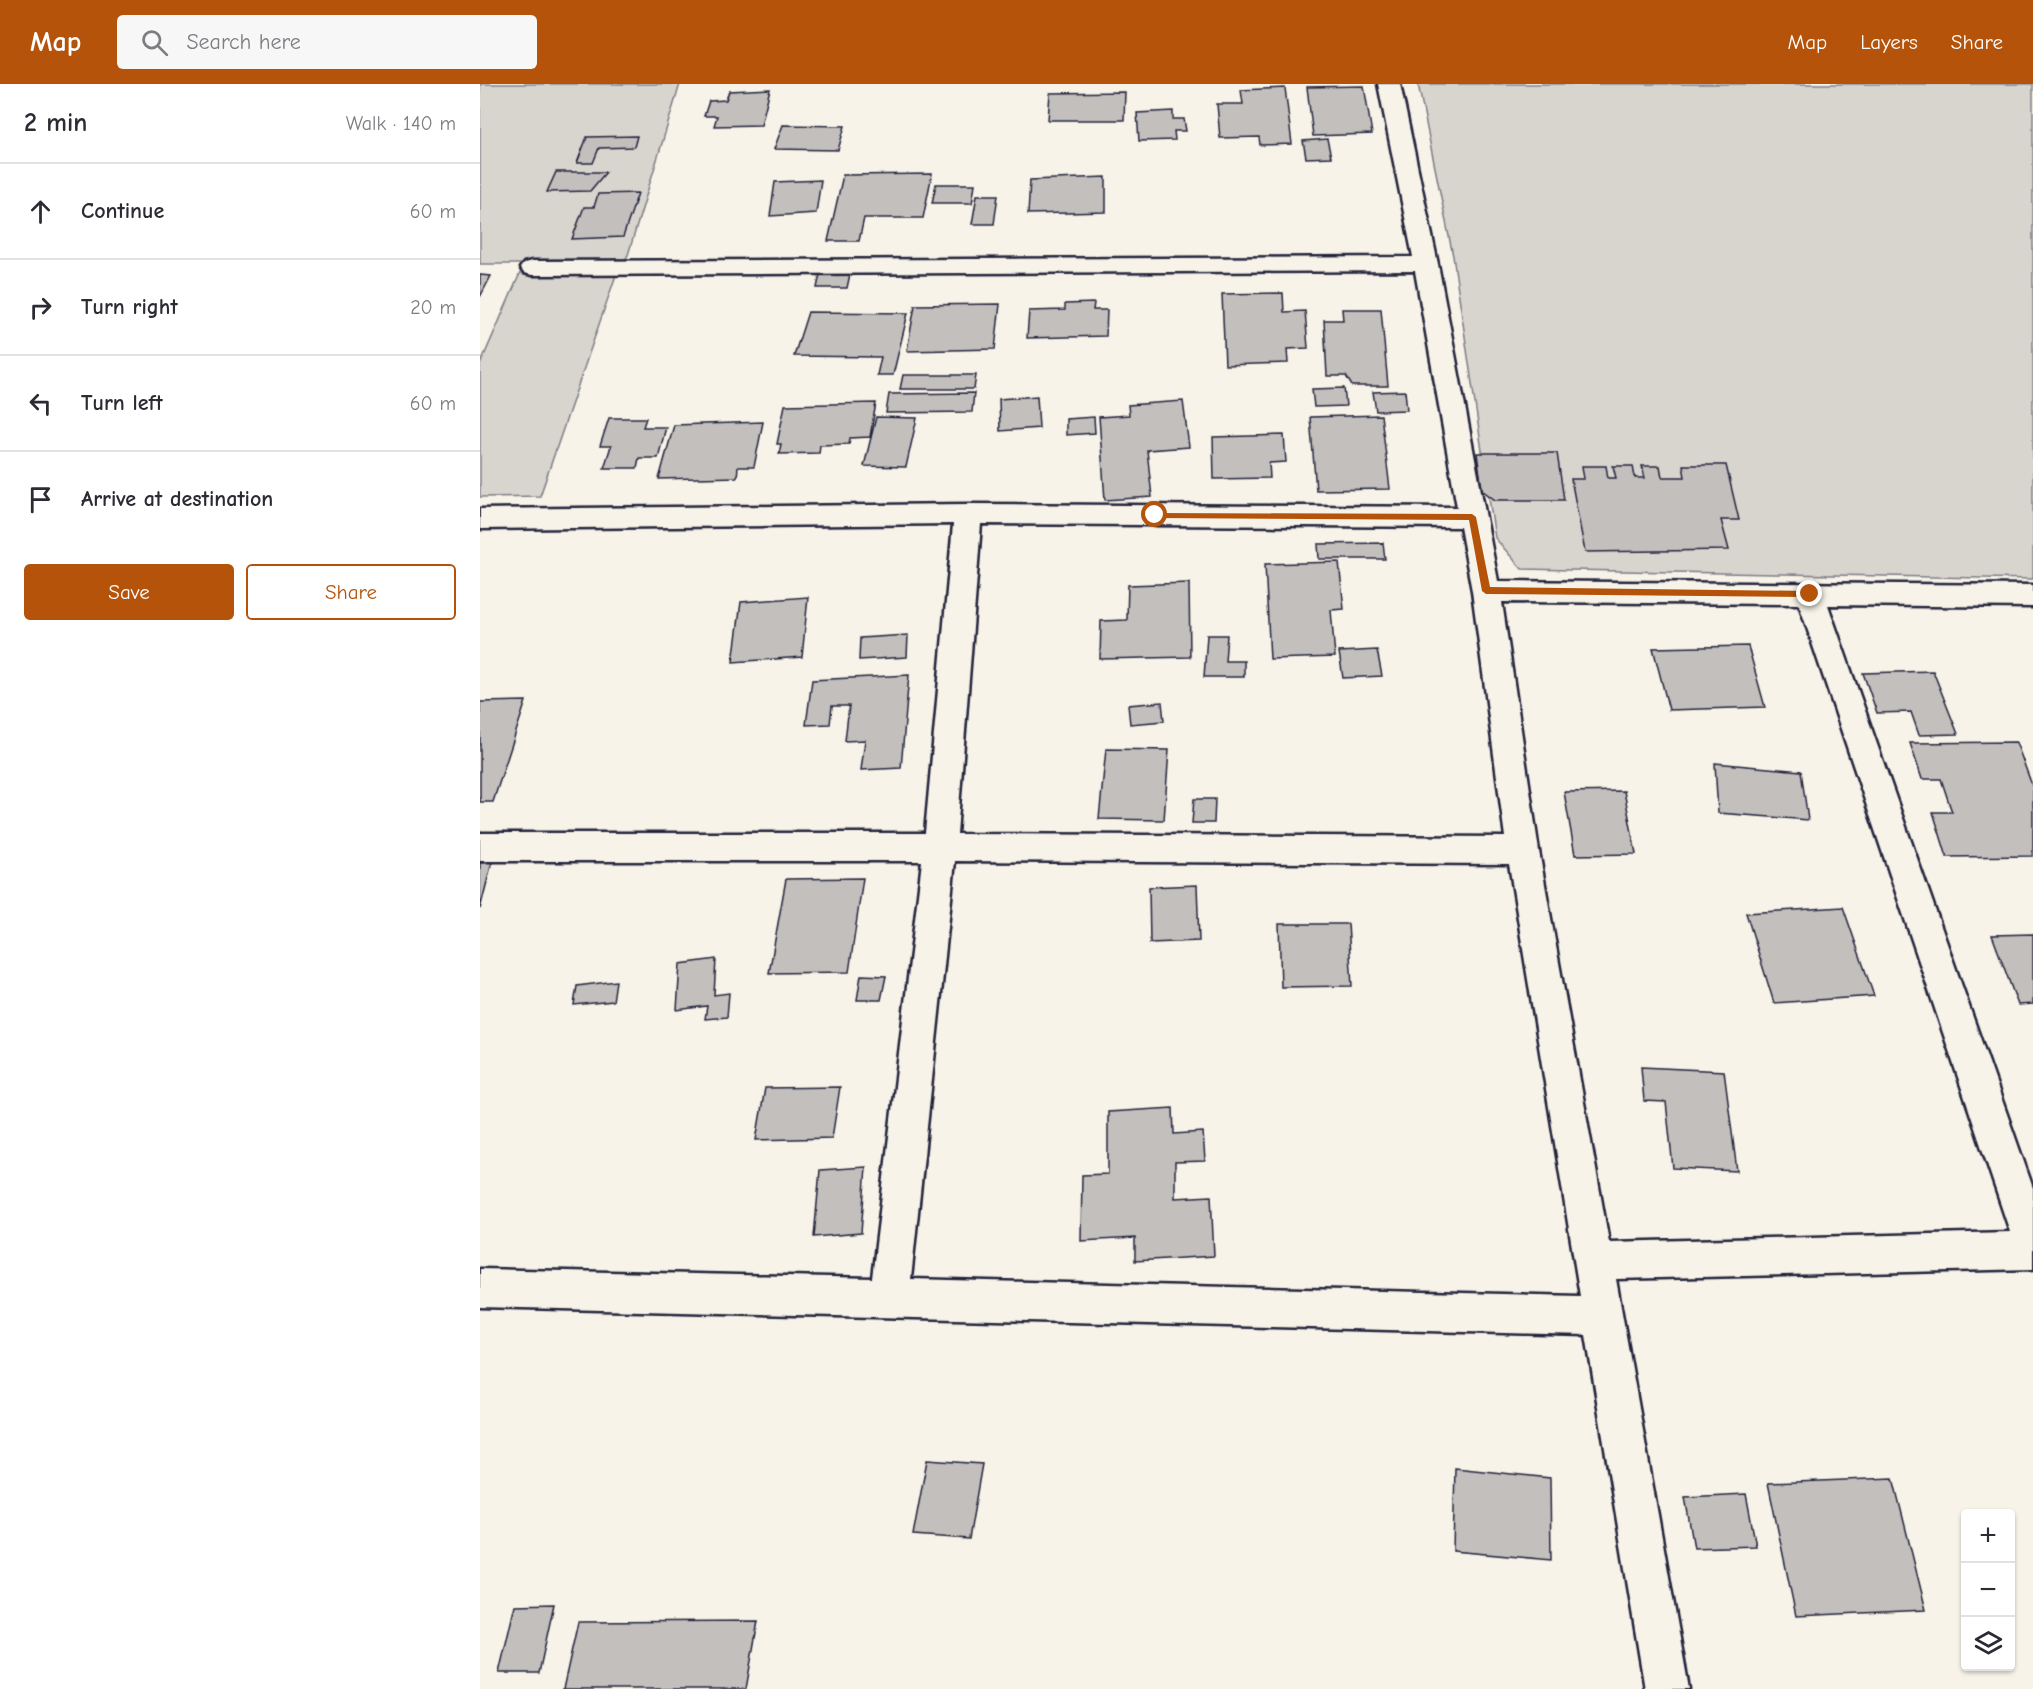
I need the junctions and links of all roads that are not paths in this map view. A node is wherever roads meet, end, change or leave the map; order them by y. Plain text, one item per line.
1 (1389, 84) edge
2 (1426, 264) junction
3 (532, 268) dead end
4 (968, 514) junction
5 (1472, 517) junction
6 (480, 519) edge
7 (1486, 591) junction
8 (1810, 594) junction
9 (2033, 596) edge
10 (480, 847) edge
11 (940, 847) junction
12 (1523, 851) junction
13 (2033, 1242) edge
14 (2033, 1250) edge
15 (1594, 1261) junction
16 (480, 1288) edge
17 (889, 1299) junction
18 (1605, 1316) junction
19 (1667, 1689) edge

1 - 2 street
2 - 3 street
2 - 5 street
4 - 5 street
4 - 6 street
4 - 11 street
5 - 7 street
7 - 8 street
7 - 12 street
8 - 9 street
8 - 13 street
10 - 11 street
11 - 12 street
11 - 17 street
12 - 15 street
14 - 15 street
15 - 18 street
16 - 17 street
17 - 18 street
18 - 19 street

